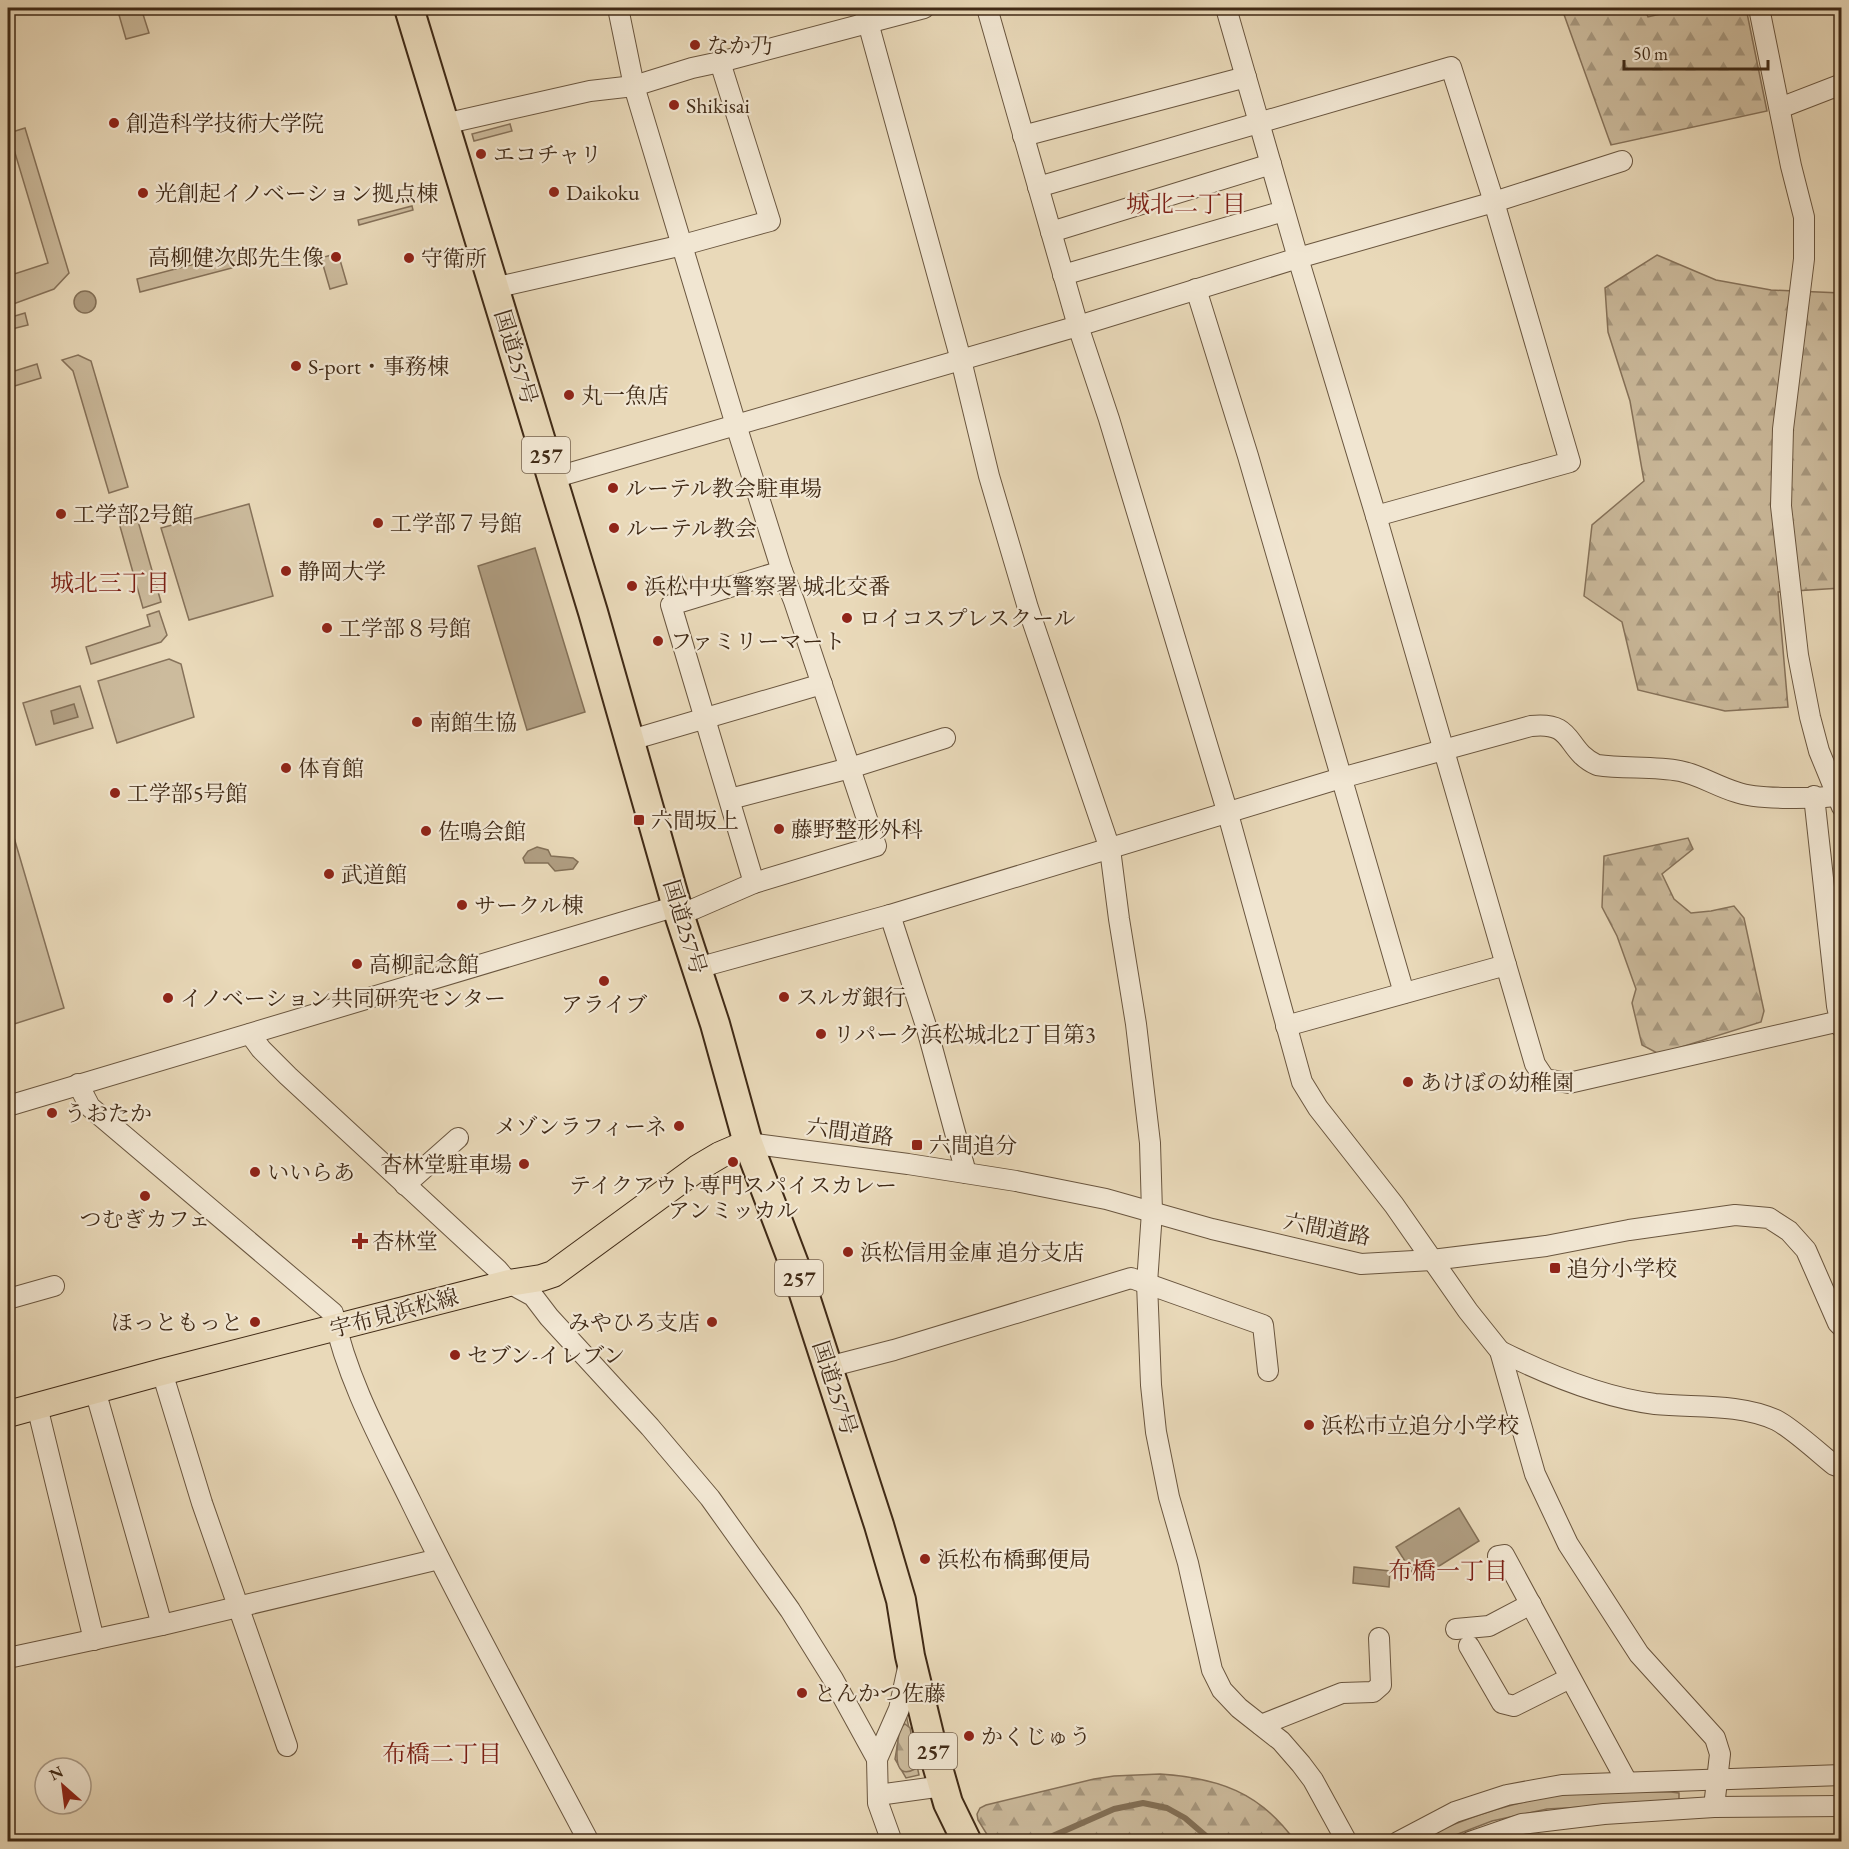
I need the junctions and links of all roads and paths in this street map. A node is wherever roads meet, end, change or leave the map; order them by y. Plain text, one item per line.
1 (410, 8) edge
2 (618, 8) edge
3 (924, 8) edge
4 (987, 8) edge
5 (1226, 8) edge
6 (1759, 8) edge
7 (866, 15) edge
8 (720, 62) junction
9 (1246, 77) junction
10 (1842, 84) edge
11 (634, 86) junction
12 (1780, 108) junction
13 (1259, 123) junction
14 (444, 124) junction
15 (1023, 136) junction
16 (1622, 161) dead end
17 (1271, 164) junction
18 (1038, 187) junction
19 (1494, 202) junction
20 (1284, 211) junction
21 (1051, 232) junction
22 (683, 245) junction
23 (1298, 258) junction
24 (1063, 275) junction
25 (494, 288) junction
26 (1196, 289) junction
27 (1078, 327) junction
28 (962, 360) junction
29 (736, 425) junction
30 (553, 478) junction
31 (1376, 516) junction
32 (782, 571) junction
33 (822, 684) junction
34 (705, 718) junction
35 (945, 738) dead end
36 (631, 740) junction
37 (1443, 750) junction
38 (850, 768) junction
39 (1341, 778) junction
40 (1814, 796) junction
41 (730, 799) junction
42 (1840, 799) edge
43 (1228, 814) junction
44 (1110, 849) junction
45 (754, 883) junction
46 (678, 909) junction
47 (891, 915) junction
48 (1506, 965) junction
49 (697, 968) junction
50 (1404, 993) junction
51 (1841, 1025) edge
52 (1286, 1026) junction
53 (250, 1034) junction
54 (78, 1084) junction
55 (8, 1106) edge
56 (458, 1138) dead end
57 (748, 1143) junction
58 (966, 1173) junction
59 (405, 1185) junction
60 (1152, 1212) junction
61 (1432, 1260) junction
62 (509, 1283) junction
63 (1147, 1283) junction
64 (54, 1286) dead end
65 (8, 1299) edge
66 (1842, 1327) edge
67 (336, 1329) junction
68 (1500, 1351) junction
69 (828, 1367) junction
70 (1268, 1371) dead end
71 (162, 1372) junction
72 (94, 1390) junction
73 (37, 1406) junction
74 (8, 1414) edge
75 (1842, 1468) edge
76 (1498, 1556) dead end
77 (439, 1559) junction
78 (1531, 1604) junction
79 (238, 1606) junction
80 (162, 1625) junction
81 (1456, 1629) dead end
82 (1379, 1638) dead end
83 (94, 1640) junction
84 (1469, 1646) dead end
85 (910, 1656) junction
86 (8, 1658) edge
87 (1570, 1678) junction
88 (1261, 1725) junction
89 (287, 1746) dead end
90 (877, 1759) junction
91 (1842, 1775) edge
92 (1716, 1778) junction
93 (1627, 1782) junction
94 (943, 1786) junction
95 (878, 1795) junction
96 (1842, 1806) edge
97 (1714, 1807) junction
98 (589, 1842) edge
99 (892, 1842) edge
100 (967, 1842) edge
101 (1347, 1842) edge
102 (1398, 1842) edge
103 (1470, 1842) edge

1 - 14 highway, 国道257号 / 257
2 - 11 street
3 - 7 street
4 - 15 street
5 - 9 street
6 - 12 street
7 - 8 street
7 - 28 street
8 - 11 street
8 - 22 street
9 - 13 street
9 - 15 street
10 - 12 street
11 - 14 street
11 - 22 street
12 - 42 street
13 - 17 street
13 - 18 street
13 - 19 street
14 - 25 highway, 国道257号 / 257
15 - 18 street
16 - 19 street
17 - 20 street
17 - 21 street
18 - 21 street
19 - 23 street
19 - 31 street
20 - 23 street
20 - 24 street
21 - 24 street
22 - 25 street
22 - 29 street
23 - 26 street
23 - 31 street
24 - 27 street
25 - 30 highway, 国道257号 / 257
26 - 27 street
26 - 39 street
27 - 28 street
27 - 43 street
28 - 29 street
28 - 44 street
29 - 30 street
29 - 32 street
30 - 36 highway, 国道257号 / 257
31 - 37 street
32 - 33 street
32 - 34 street
33 - 34 street
33 - 38 street
34 - 36 street
34 - 41 street
35 - 38 street
36 - 46 highway, 国道257号 / 257
37 - 39 street
37 - 40 street
37 - 48 street
38 - 41 street
38 - 45 street
39 - 43 street
39 - 50 street
40 - 42 street
40 - 51 street
41 - 45 street
43 - 44 street
43 - 52 street
44 - 47 street
44 - 60 street
45 - 46 street
46 - 49 highway, 国道257号 / 257
46 - 53 street
47 - 49 street
47 - 58 street
48 - 50 street
48 - 51 street
49 - 57 highway, 国道257号 / 257
50 - 52 street
52 - 61 street
53 - 54 street
53 - 59 street
54 - 55 street
54 - 67 street
56 - 59 street
57 - 58 street, 六間道路
57 - 62 main road, 宇布見浜松線
57 - 69 highway, 国道257号 / 257
58 - 60 street, 六間道路
59 - 62 street
60 - 61 street, 六間道路
60 - 63 street
61 - 66 street, 六間道路
61 - 68 street
62 - 67 main road, 宇布見浜松線
62 - 90 street
63 - 69 street
63 - 70 street
63 - 88 street
64 - 65 street
67 - 71 main road, 宇布見浜松線
67 - 77 street
68 - 75 street
68 - 92 street
69 - 85 highway, 国道257号 / 257
71 - 72 main road, 宇布見浜松線
71 - 79 street
72 - 73 main road, 宇布見浜松線
72 - 80 street
73 - 74 main road, 宇布見浜松線
73 - 83 street
76 - 78 street
77 - 79 street
77 - 98 street
78 - 81 street
78 - 87 street
79 - 80 street
79 - 89 street
80 - 83 street
82 - 88 street
83 - 86 street
84 - 87 street
85 - 90 street
85 - 94 highway, 国道257号 / 257
87 - 93 street
88 - 101 street
90 - 95 street
91 - 92 street
92 - 93 street
92 - 97 street
93 - 102 street
94 - 95 street
94 - 100 highway, 国道257号 / 257
95 - 99 street
96 - 97 street
97 - 103 street

